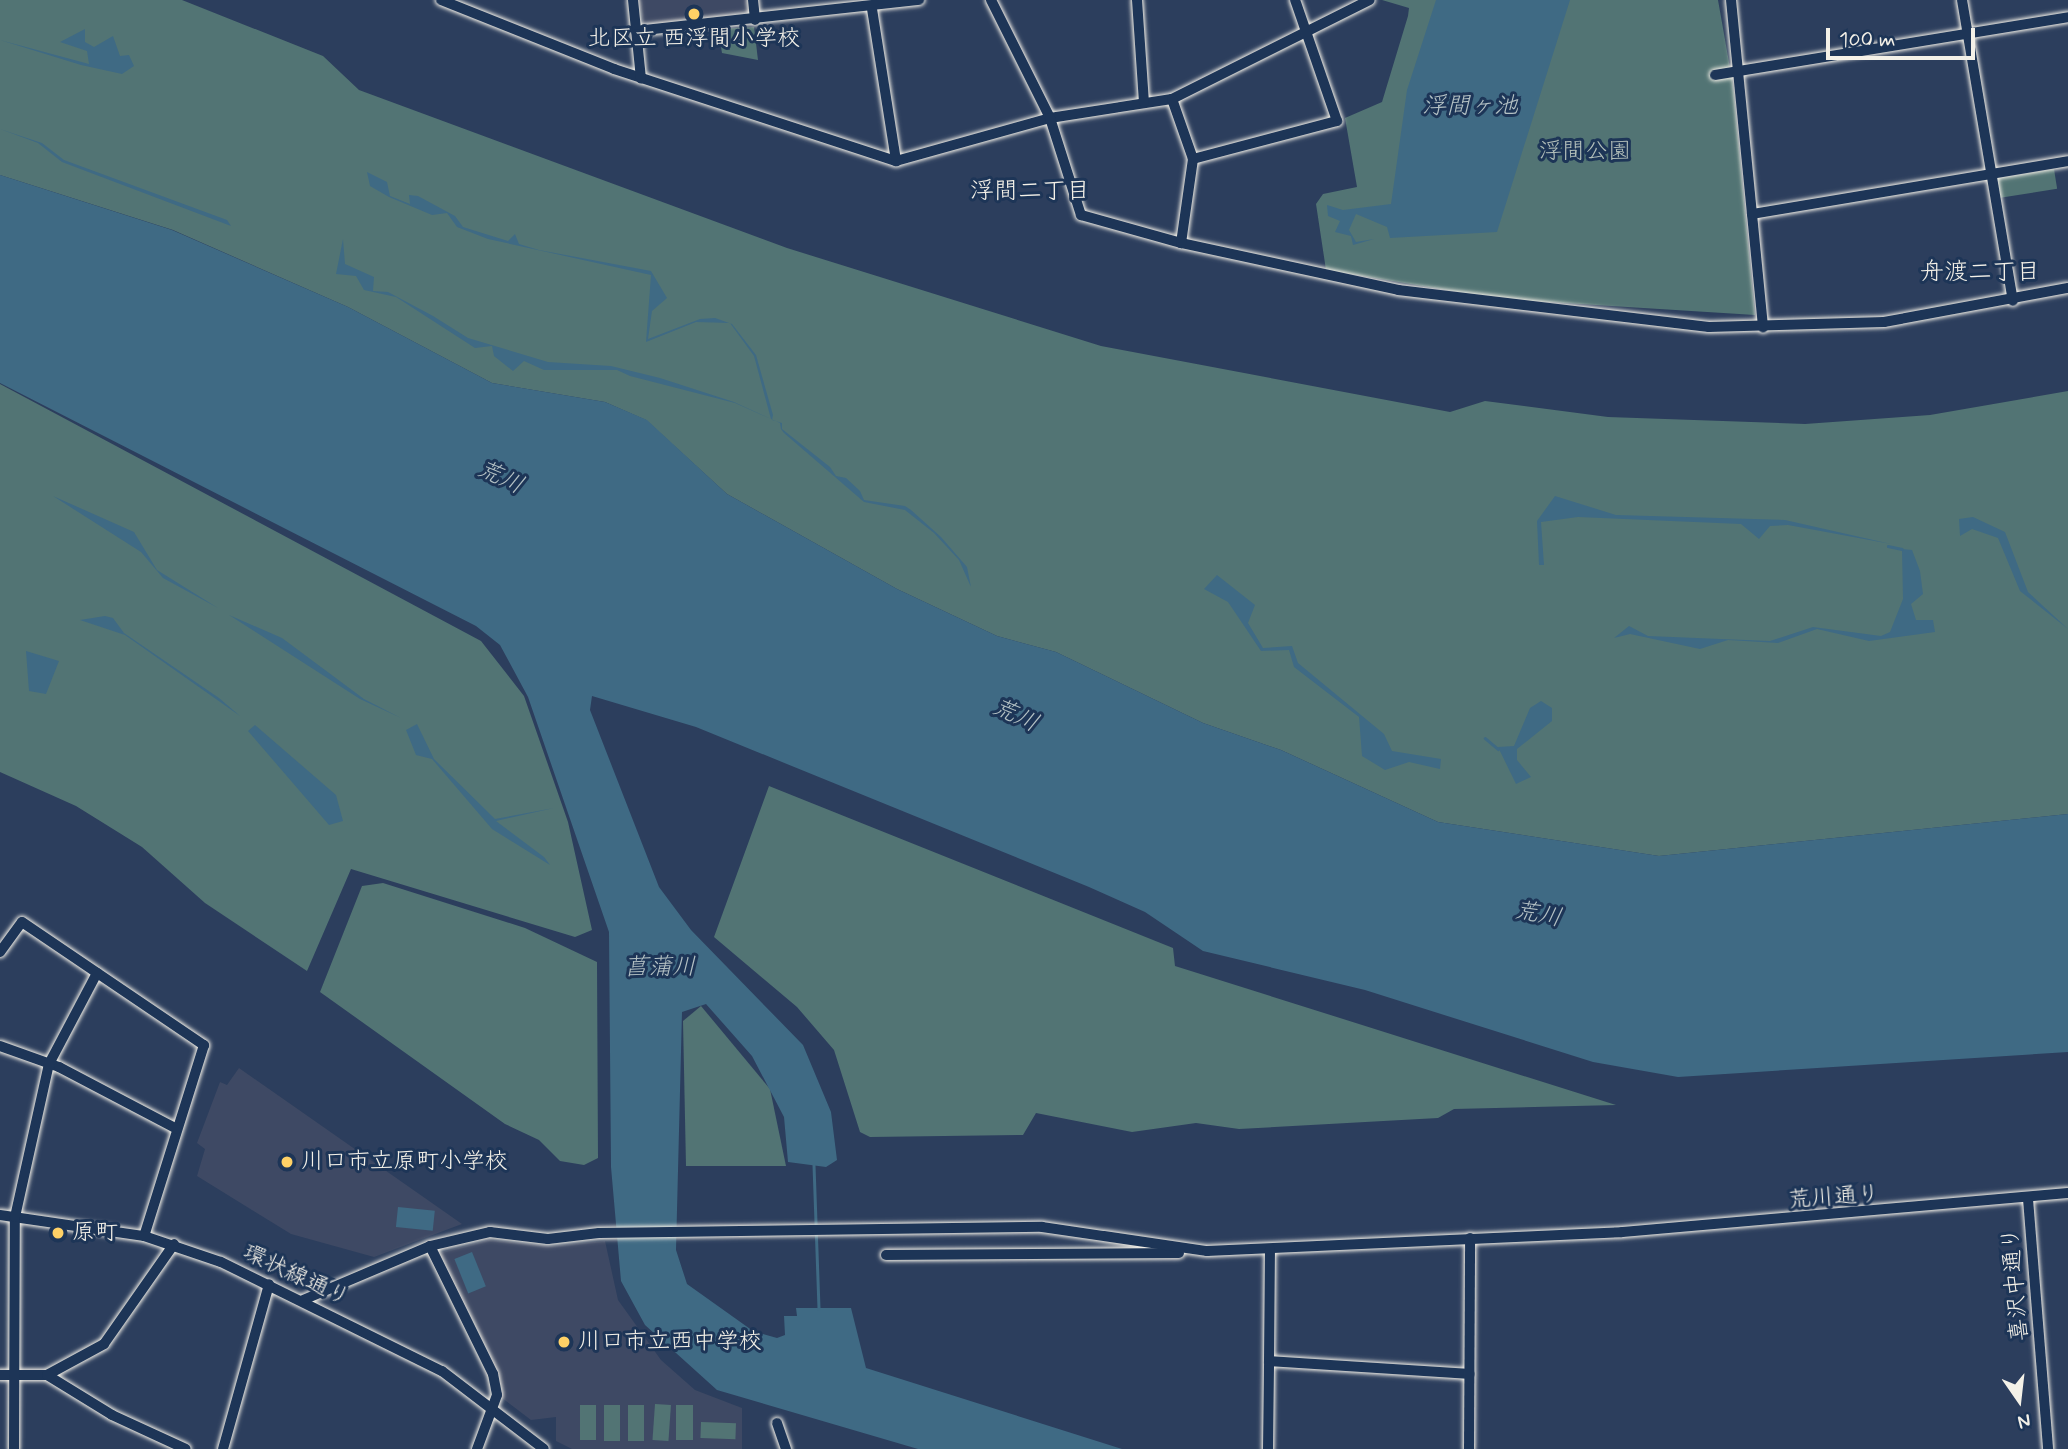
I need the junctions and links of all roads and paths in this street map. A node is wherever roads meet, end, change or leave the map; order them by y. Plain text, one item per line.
1 (441, 0) edge
2 (633, 0) edge
3 (753, 0) edge
4 (919, 0) edge
5 (991, 0) edge
6 (1137, 0) edge
7 (1294, 0) edge
8 (1370, 0) edge
9 (1731, 0) edge
10 (1962, 0) edge
11 (466, 5) edge
12 (872, 9) junction
13 (2068, 17) edge
14 (755, 20) junction
15 (636, 31) junction
16 (1301, 32) junction
17 (1968, 33) junction
18 (1737, 71) junction
19 (1715, 75) dead end
20 (641, 79) junction
21 (1172, 99) junction
22 (1144, 103) junction
23 (1050, 118) junction
24 (1192, 159) junction
25 (896, 161) junction
26 (2068, 161) edge
27 (1992, 174) junction
28 (1752, 214) junction
29 (1181, 243) junction
30 (2068, 288) edge
31 (2013, 300) junction
32 (1763, 327) junction
33 (0, 952) edge
34 (97, 973) junction
35 (0, 1046) edge
36 (49, 1064) junction
37 (177, 1129) junction
38 (2068, 1193) edge
39 (2028, 1199) junction
40 (0, 1215) edge
41 (15, 1217) junction
42 (144, 1236) junction
43 (1470, 1238) junction
44 (174, 1244) junction
45 (430, 1246) junction
46 (1270, 1249) junction
47 (1183, 1252) junction
48 (886, 1255) dead end
49 (269, 1284) junction
50 (303, 1300) junction
51 (1269, 1361) junction
52 (1471, 1374) junction
53 (0, 1375) edge
54 (15, 1375) junction
55 (47, 1375) junction
56 (492, 1405) junction
57 (777, 1423) dead end
58 (15, 1449) edge
59 (187, 1449) edge
60 (223, 1449) edge
61 (477, 1449) edge
62 (544, 1449) edge
63 (786, 1449) edge
64 (1268, 1449) edge
65 (1469, 1449) edge
66 (2048, 1449) edge

1 - 11 street
2 - 15 street
3 - 14 street
4 - 12 street
5 - 23 street
6 - 22 street
7 - 16 street
8 - 16 street
9 - 18 street
10 - 17 street
11 - 20 street
12 - 14 street
12 - 25 street
13 - 17 street
14 - 15 street
15 - 20 street
16 - 21 street
16 - 24 street
17 - 18 street
17 - 27 street
18 - 19 street
18 - 28 street
20 - 25 street
21 - 22 street
21 - 24 street
22 - 23 street
23 - 25 street
23 - 29 street
24 - 29 street
26 - 27 street
27 - 28 street
27 - 31 street
28 - 32 street
29 - 32 street
30 - 31 street
31 - 32 street
33 - 34 street
34 - 36 street
34 - 37 street
35 - 36 street
36 - 37 street
36 - 41 street
37 - 42 street
38 - 39 street, 荒川通り
39 - 43 street, 荒川通り
39 - 66 street, 喜沢中通り
40 - 41 street, 環状線通り
41 - 42 street, 環状線通り
41 - 54 street
42 - 44 street, 環状線通り
43 - 46 street, 荒川通り
43 - 52 street
44 - 49 street, 環状線通り
44 - 55 street
45 - 47 street
45 - 50 street
45 - 56 street
46 - 47 street, 荒川通り
46 - 51 street
47 - 48 street
49 - 50 street, 環状線通り
49 - 60 street
50 - 56 street, 環状線通り
51 - 52 street
51 - 64 street
52 - 65 street
53 - 54 street
54 - 55 street
54 - 58 street
55 - 59 street
56 - 61 street
56 - 62 street, 環状線通り
57 - 63 street

